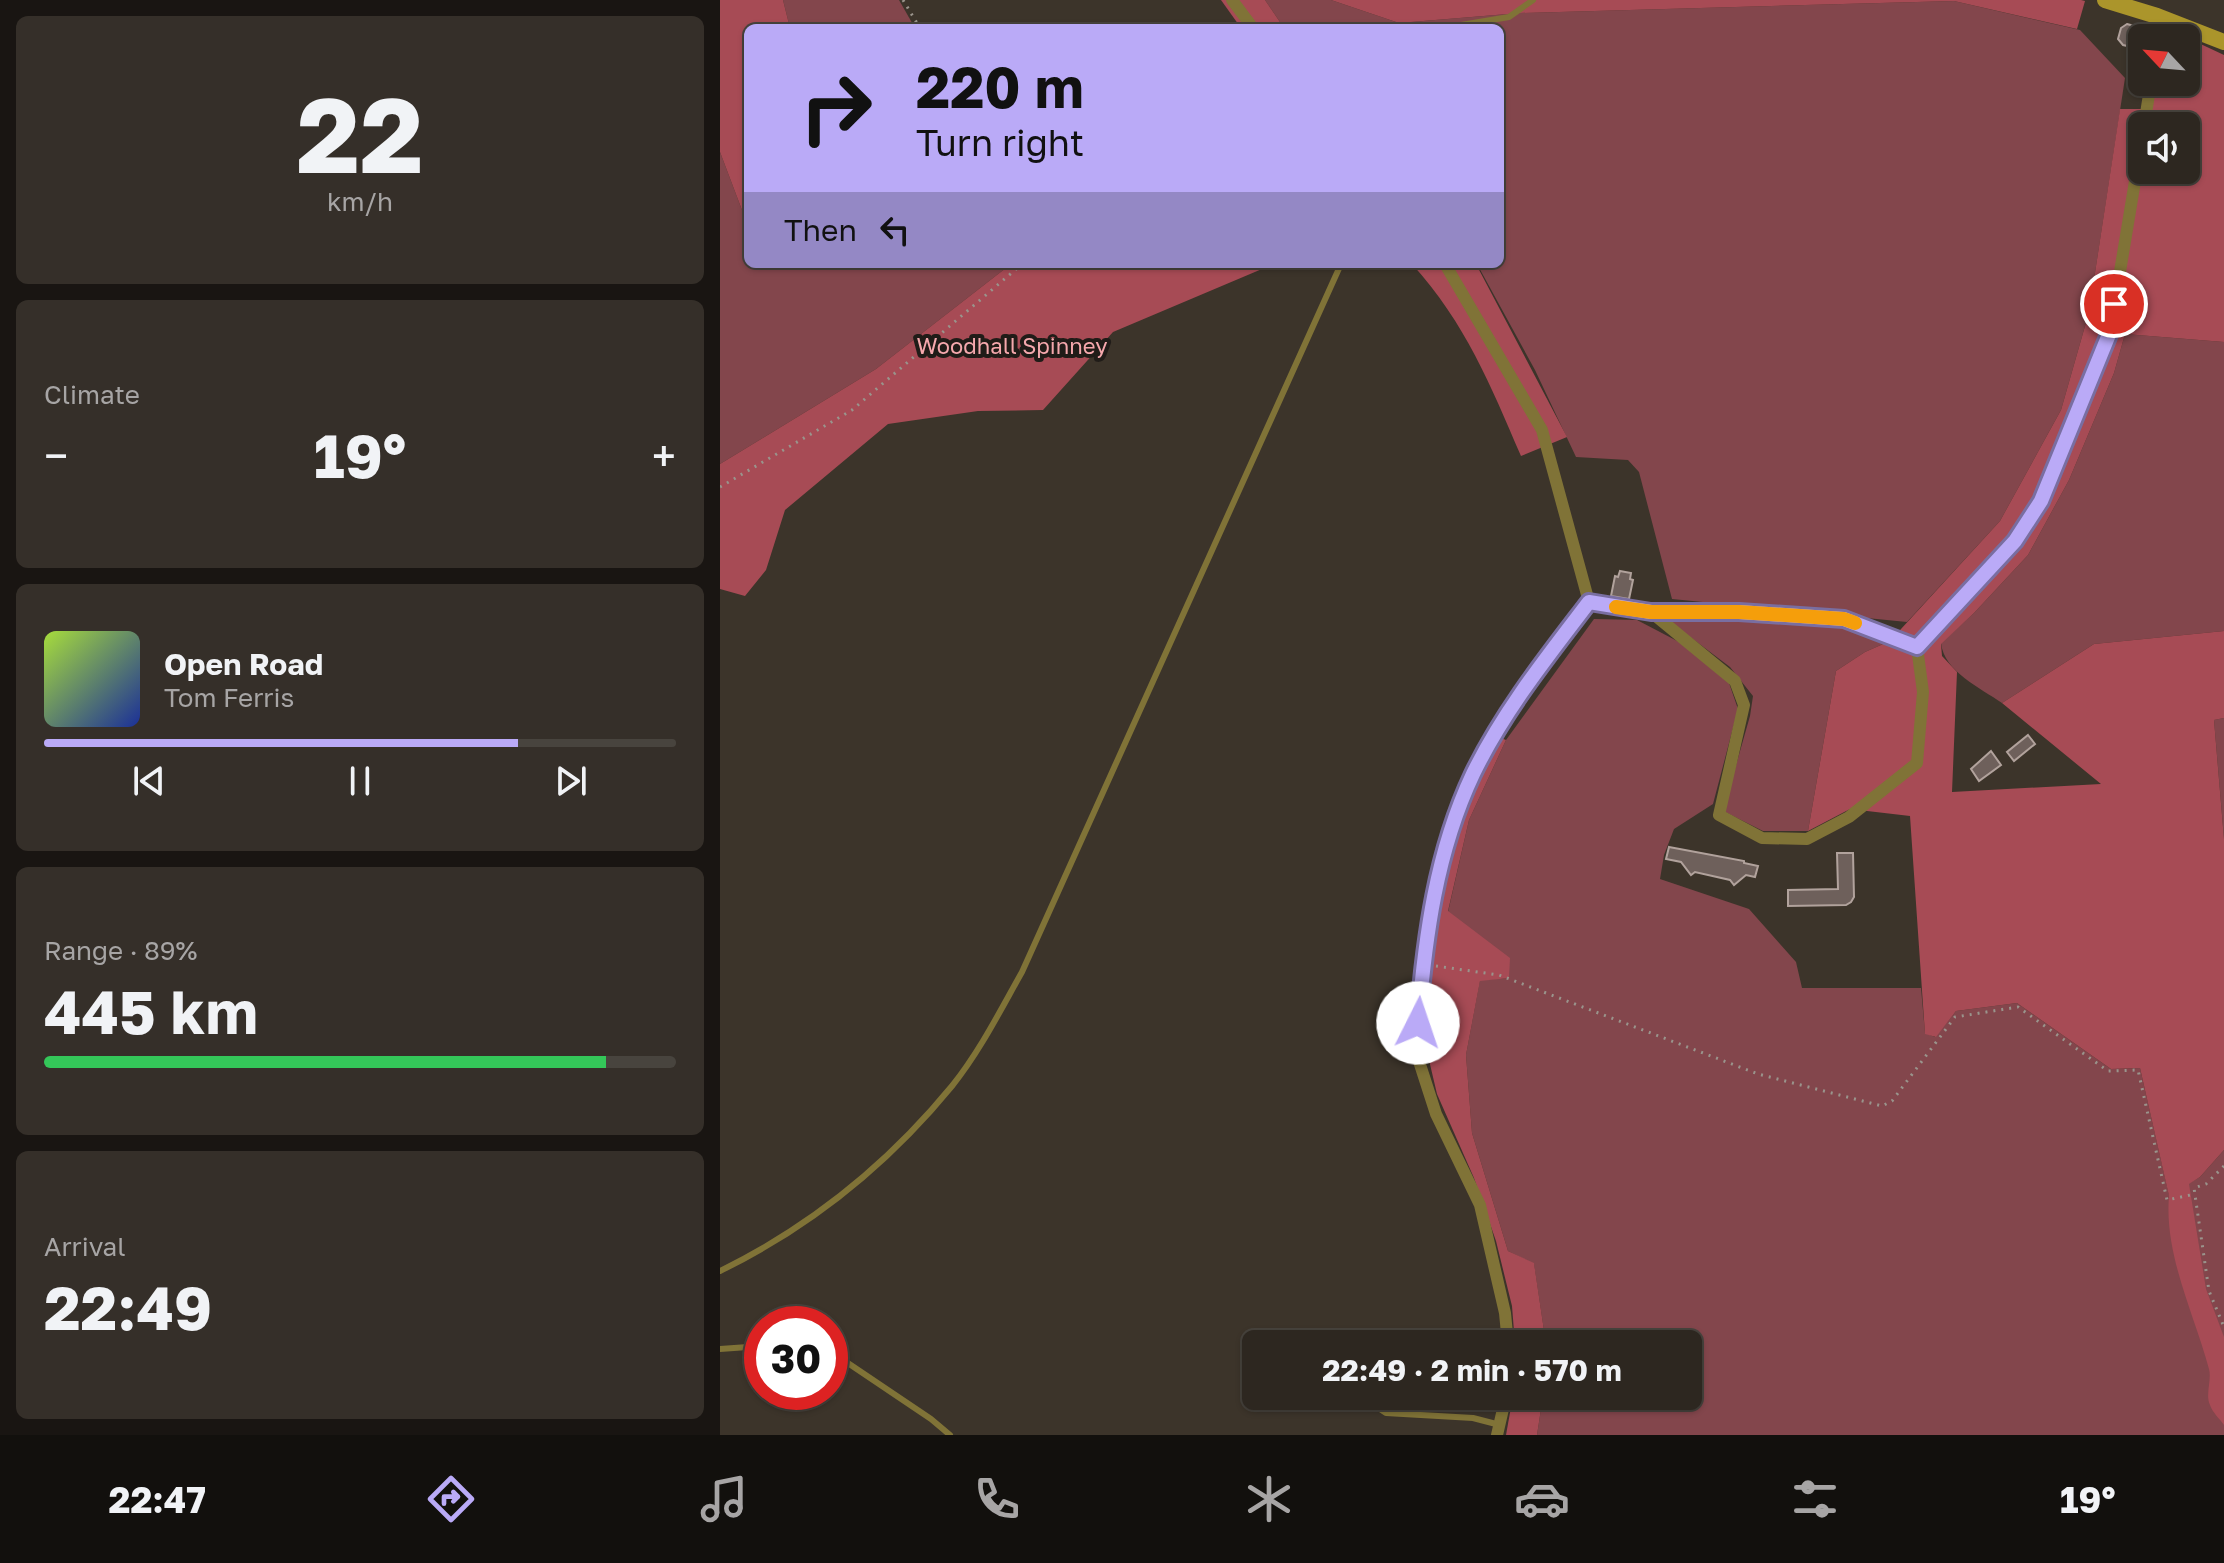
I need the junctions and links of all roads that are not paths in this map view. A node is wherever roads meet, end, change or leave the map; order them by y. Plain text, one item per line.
1 (1232, 0) edge
2 (1533, 0) edge
3 (2105, 0) edge
4 (2157, 16) junction
5 (1250, 24) edge
6 (1467, 24) edge
7 (2156, 24) edge
8 (2224, 42) edge
9 (2135, 184) edge
10 (1339, 268) edge
11 (1447, 268) edge
12 (1589, 602) junction
13 (1651, 612) junction
14 (1917, 647) junction
15 (720, 1271) edge
16 (1507, 1330) edge
17 (744, 1347) edge
18 (720, 1349) edge
19 (848, 1363) edge
20 (1380, 1410) edge
21 (1503, 1410) edge
22 (1498, 1430) edge
23 (950, 1435) edge

1 - 5 street
2 - 6 lane
3 - 4 main road
4 - 7 street
4 - 8 main road
9 - 14 street
10 - 15 lane
11 - 12 street
12 - 13 street
12 - 16 street
13 - 14 street
13 - 14 street
17 - 18 lane
19 - 23 lane
20 - 22 lane
21 - 22 street

